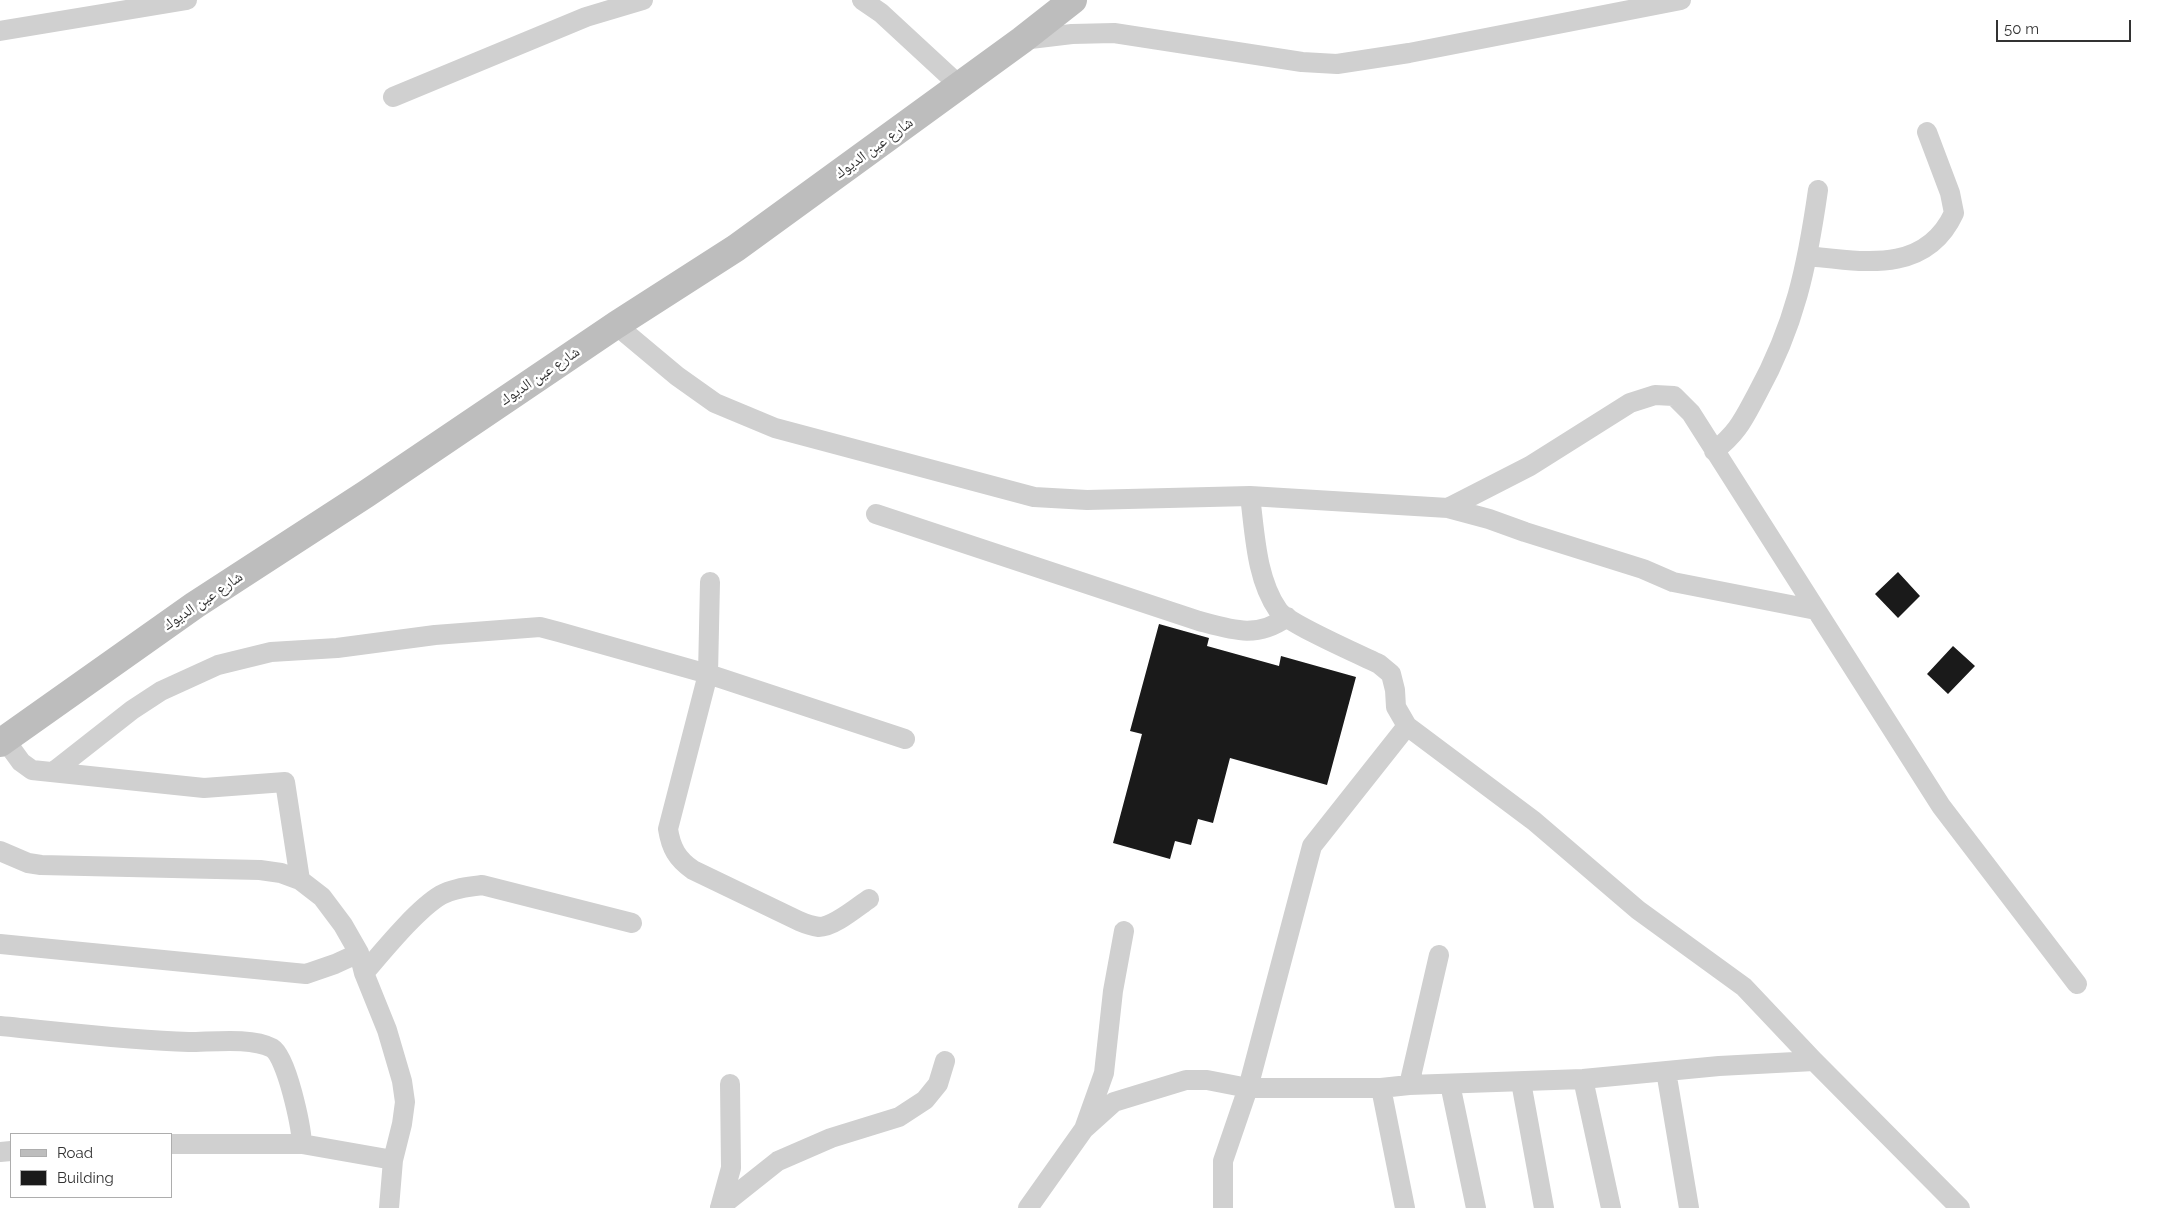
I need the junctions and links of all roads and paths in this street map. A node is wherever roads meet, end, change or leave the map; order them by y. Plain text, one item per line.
1 (187, 0) edge
2 (643, 0) edge
3 (862, 0) edge
4 (1073, 0) edge
5 (1681, 0) edge
6 (0, 31) edge
7 (1022, 40) junction
8 (960, 86) junction
9 (392, 98) dead end
10 (1927, 132) dead end
11 (1818, 190) dead end
12 (1808, 256) junction
13 (616, 325) junction
14 (1714, 451) junction
15 (1250, 496) junction
16 (1448, 508) junction
17 (876, 514) dead end
18 (710, 582) dead end
19 (1816, 610) junction
20 (1287, 617) junction
21 (708, 674) junction
22 (1407, 726) junction
23 (905, 739) dead end
24 (3, 742) edge
25 (53, 772) junction
26 (0, 851) edge
27 (300, 880) junction
28 (869, 898) dead end
29 (632, 923) dead end
30 (1124, 932) dead end
31 (0, 944) edge
32 (359, 952) junction
33 (1440, 955) dead end
34 (364, 973) junction
35 (2077, 984) dead end
36 (0, 1026) edge
37 (1814, 1060) junction
38 (945, 1061) dead end
39 (1666, 1071) junction
40 (1583, 1079) junction
41 (1521, 1082) junction
42 (730, 1084) dead end
43 (1450, 1084) junction
44 (1409, 1085) junction
45 (1248, 1088) junction
46 (1381, 1088) junction
47 (1084, 1129) junction
48 (172, 1144) edge
49 (302, 1144) junction
50 (393, 1160) junction
51 (389, 1208) edge
52 (720, 1208) edge
53 (1028, 1208) edge
54 (1222, 1208) edge
55 (1406, 1208) edge
56 (1476, 1208) edge
57 (1544, 1208) edge
58 (1611, 1208) edge
59 (1689, 1208) edge
60 (1960, 1208) edge

1 - 6 street
2 - 9 street
3 - 8 street
4 - 7 main road, شارع عين الديوك
5 - 7 street
7 - 8 main road, شارع عين الديوك
8 - 13 main road, شارع عين الديوك
10 - 12 street
11 - 12 street
12 - 14 street
13 - 15 street
13 - 24 main road, شارع عين الديوك
14 - 16 street
14 - 19 street
15 - 16 street
15 - 20 street
16 - 19 street
17 - 20 street
18 - 21 street
19 - 35 street
20 - 22 street
21 - 23 street
21 - 25 street
21 - 28 street
22 - 37 street
22 - 45 street
24 - 25 street
25 - 27 street
26 - 27 street
27 - 32 street
29 - 34 street
30 - 47 street
31 - 32 street
32 - 34 street
33 - 44 street
34 - 50 street
36 - 49 street
37 - 39 street
37 - 60 street
38 - 52 street
39 - 40 street
39 - 59 street
40 - 41 street
40 - 58 street
41 - 43 street
41 - 57 street
42 - 52 street
43 - 44 street
43 - 56 street
44 - 46 street
45 - 46 street
45 - 47 street
45 - 54 street
46 - 55 street
47 - 53 street
48 - 49 street
49 - 50 street
50 - 51 street

